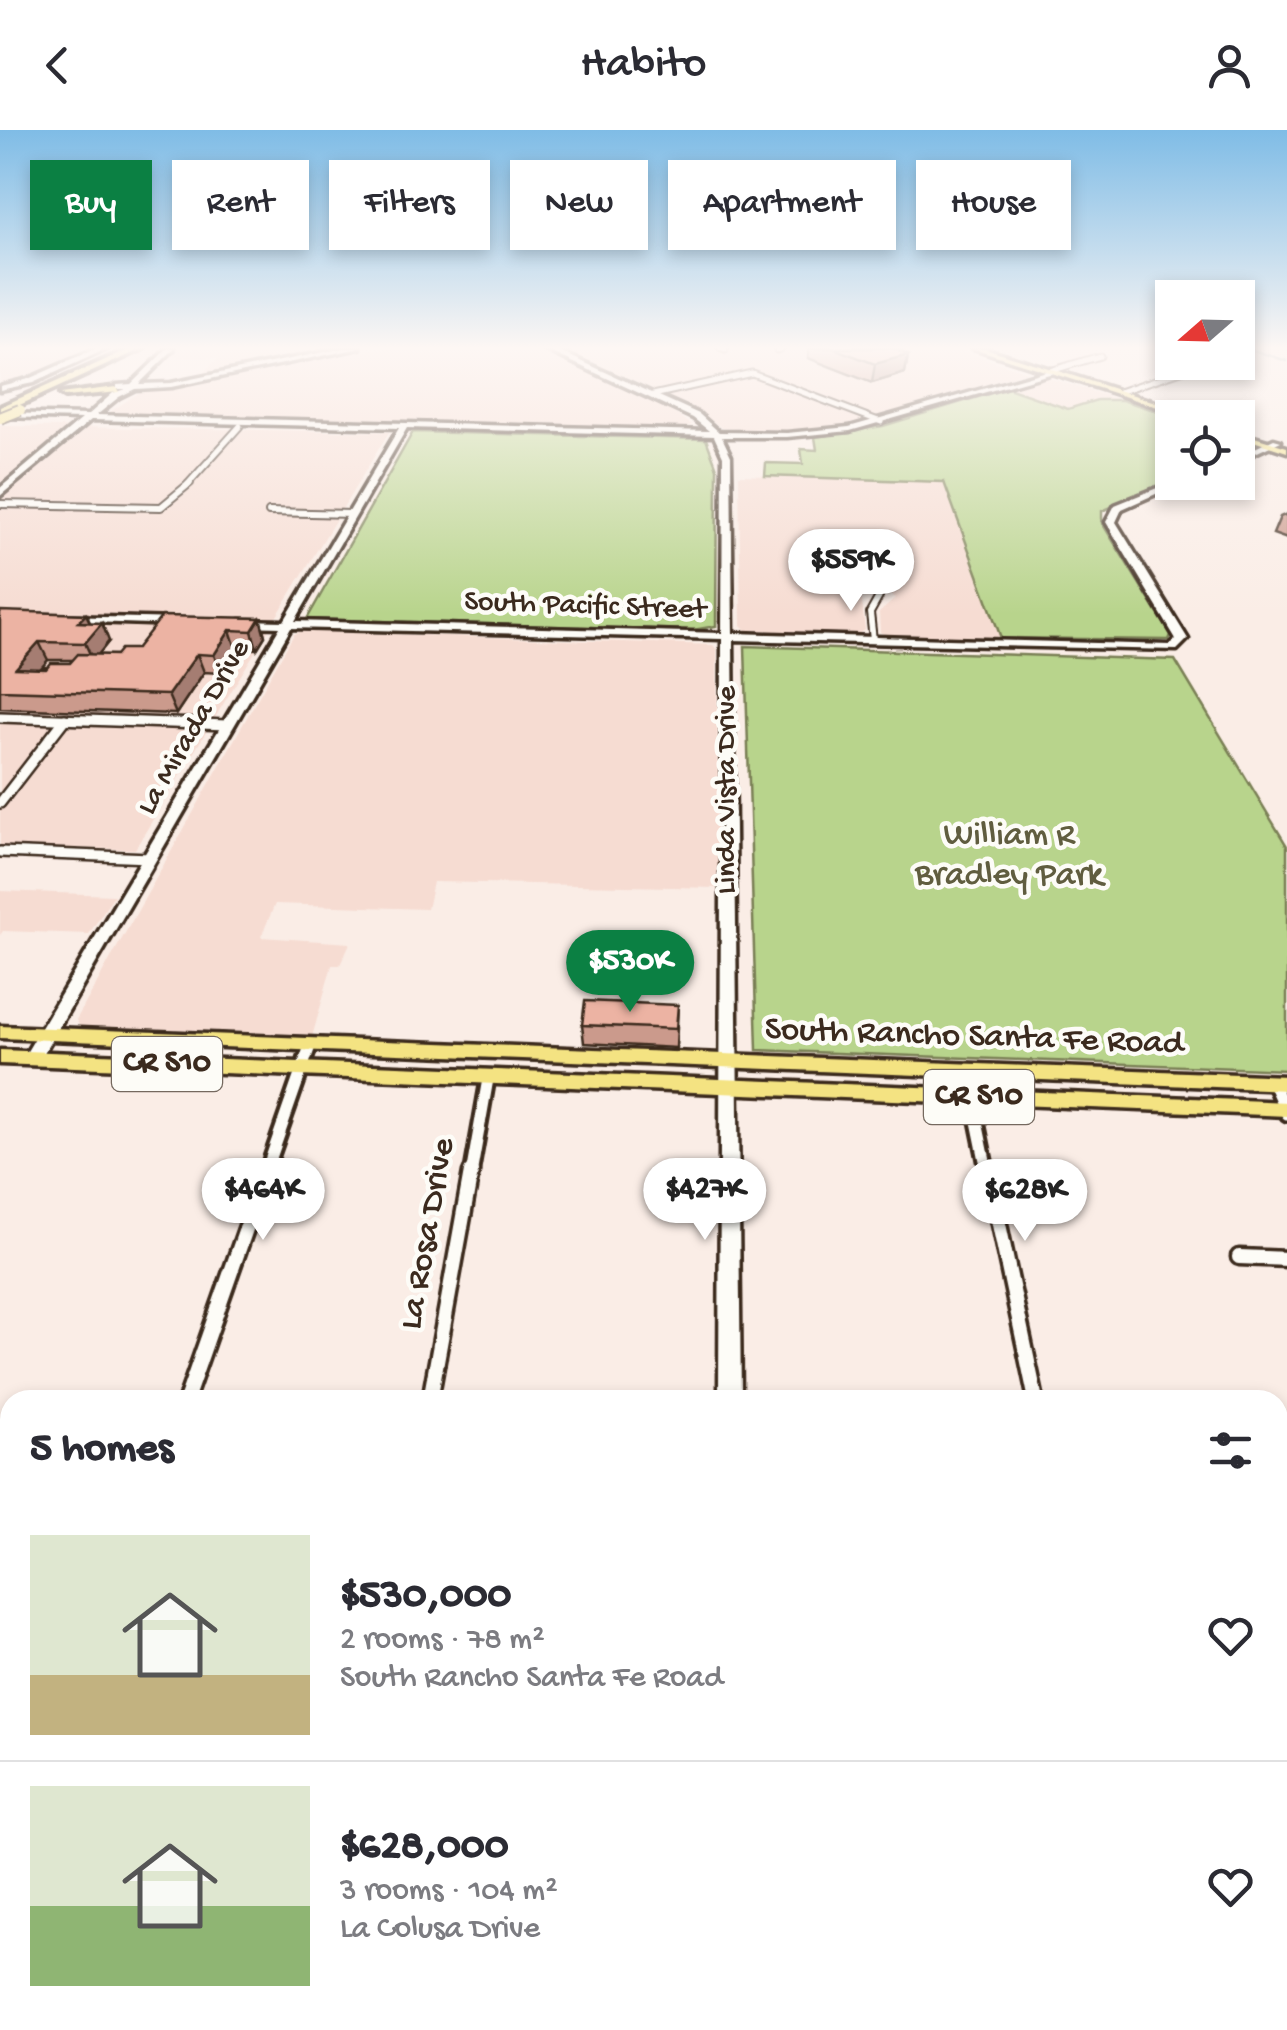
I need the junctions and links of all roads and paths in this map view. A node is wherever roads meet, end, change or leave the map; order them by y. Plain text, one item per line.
1 (67, 437) edge
2 (231, 437) edge
3 (397, 437) edge
4 (718, 437) edge
5 (1255, 437) edge
6 (1280, 445) edge
7 (1255, 453) edge
8 (1155, 492) edge
9 (0, 493) edge
10 (0, 504) edge
11 (269, 512) dead end
12 (352, 514) junction
13 (878, 597) dead end
14 (46, 618) edge
15 (186, 622) edge
16 (223, 623) edge
17 (287, 625) junction
18 (729, 636) junction
19 (873, 640) junction
20 (0, 718) edge
21 (65, 719) junction
22 (228, 725) junction
23 (0, 803) edge
24 (0, 852) edge
25 (150, 858) junction
26 (0, 1032) edge
27 (47, 1034) junction
28 (310, 1046) junction
29 (0, 1057) edge
30 (32, 1058) junction
31 (729, 1061) junction
32 (301, 1071) junction
33 (488, 1078) junction
34 (1280, 1083) edge
35 (730, 1087) junction
36 (972, 1097) junction
37 (1286, 1111) edge
38 (1239, 1257) dead end
39 (1287, 1258) edge
40 (189, 1390) edge
41 (432, 1390) edge
42 (730, 1390) edge
43 (1034, 1390) edge

1 - 9 main road
2 - 10 street
3 - 12 main road, La Mirada Drive
4 - 18 main road, Linda Vista Drive
5 - 6 main road
6 - 7 main road
8 - 19 main road, South Pacific Street
11 - 12 street
12 - 17 main road, La Mirada Drive
13 - 19 street
14 - 15 main road
16 - 17 main road, South Pacific Street
17 - 18 main road, South Pacific Street
17 - 22 main road, La Mirada Drive
18 - 19 main road, South Pacific Street
18 - 31 main road, Linda Vista Drive
20 - 21 street
21 - 22 street
21 - 23 street
22 - 25 main road, La Mirada Drive
24 - 25 street
25 - 27 main road, La Mirada Drive
26 - 27 main road, South Rancho Santa Fe Road / CR S10
27 - 28 main road, South Rancho Santa Fe Road / CR S10
27 - 30 main road, La Mirada Drive
28 - 31 main road, South Rancho Santa Fe Road / CR S10
28 - 32 street
29 - 30 main road, South Rancho Santa Fe Road / CR S10
30 - 32 main road, South Rancho Santa Fe Road / CR S10
31 - 34 main road, South Rancho Santa Fe Road / CR S10
31 - 35 main road, Linda Vista Drive
32 - 33 main road, South Rancho Santa Fe Road / CR S10
32 - 40 street
33 - 35 main road, South Rancho Santa Fe Road / CR S10
33 - 41 street, La Rosa Drive
34 - 37 street
35 - 36 main road, South Rancho Santa Fe Road / CR S10
35 - 42 main road, Linda Vista Drive
36 - 37 main road, South Rancho Santa Fe Road / CR S10
36 - 43 street
38 - 39 street

